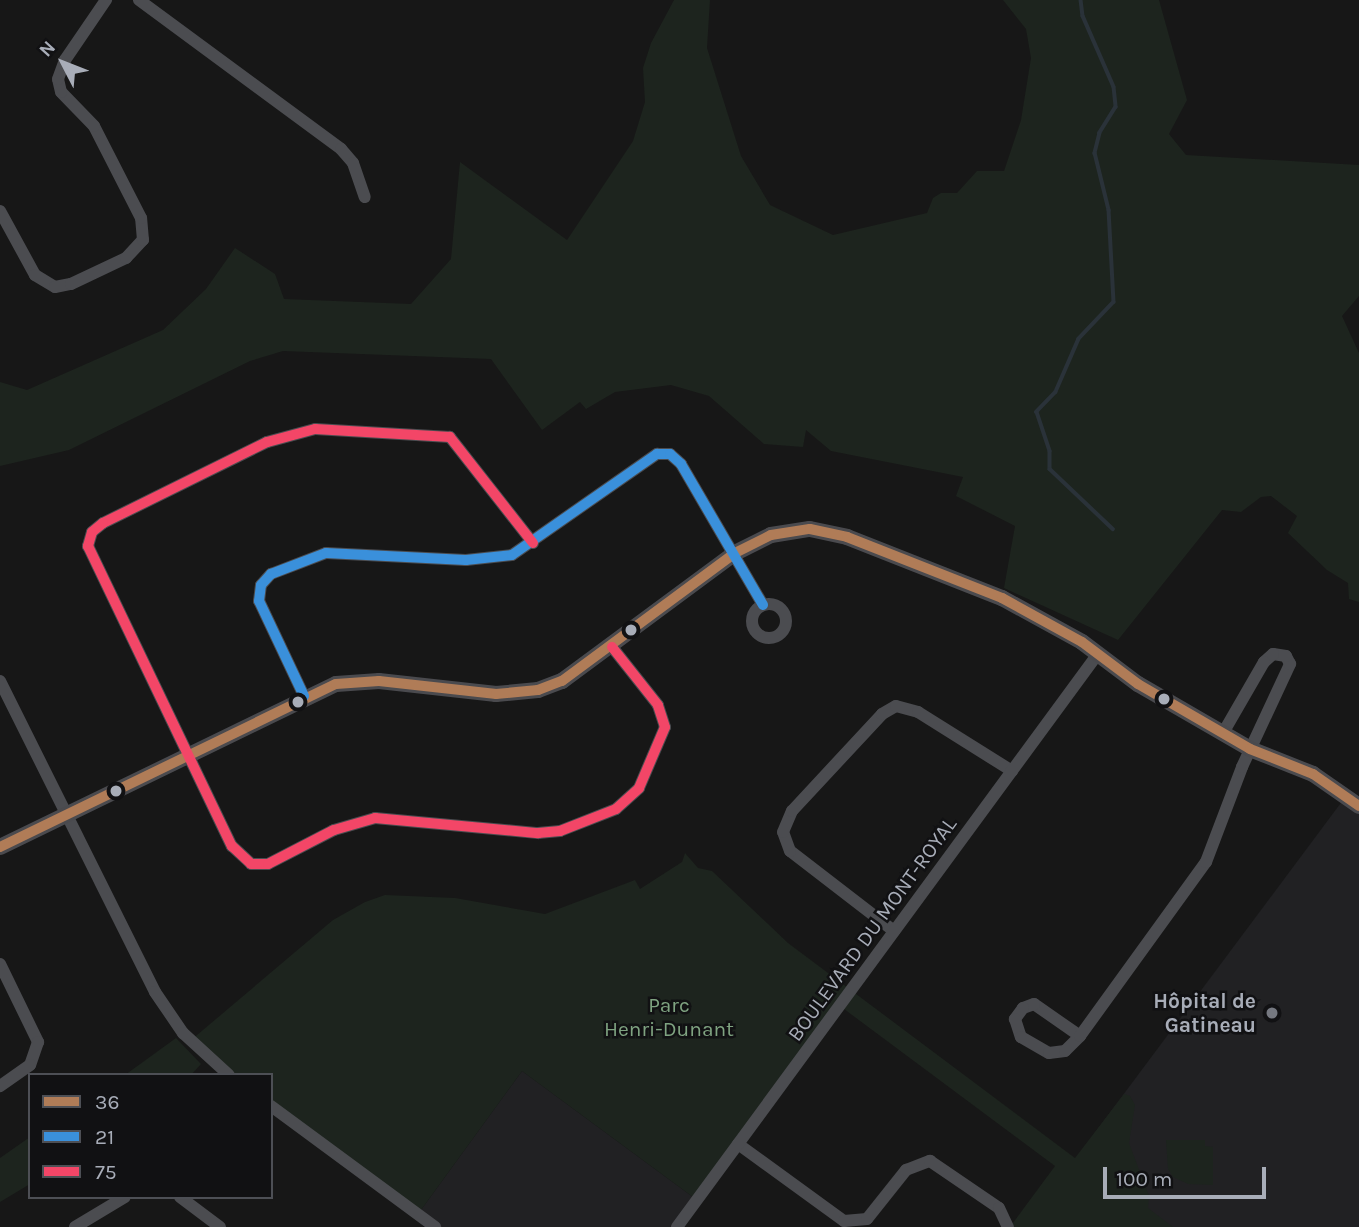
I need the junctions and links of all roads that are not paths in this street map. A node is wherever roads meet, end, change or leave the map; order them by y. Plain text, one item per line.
1 (106, 0) edge
2 (139, 0) edge
3 (365, 197) dead end
4 (0, 211) edge
5 (533, 542) junction
6 (735, 553) junction
7 (763, 605) dead end
8 (612, 647) junction
9 (1097, 655) junction
10 (0, 681) edge
11 (304, 696) junction
12 (5, 704) edge
13 (1223, 733) junction
14 (1250, 749) junction
15 (187, 754) junction
16 (1012, 771) junction
17 (1359, 806) edge
18 (66, 814) junction
19 (0, 847) edge
20 (894, 931) junction
21 (0, 964) edge
22 (1080, 1036) junction
23 (227, 1073) edge
24 (0, 1086) edge
25 (273, 1108) edge
26 (738, 1144) junction
27 (122, 1199) edge
28 (183, 1199) edge
29 (428, 1225) edge
30 (75, 1227) edge
31 (220, 1227) edge
32 (677, 1227) edge
33 (1008, 1227) edge

1 - 4 street
2 - 3 street
5 - 6 street
5 - 11 street
5 - 15 street
6 - 7 street
6 - 8 street
6 - 9 street
8 - 11 street
8 - 15 street
9 - 13 street
9 - 16 street, BOULEVARD DU MONT-ROYAL
10 - 12 street
11 - 15 street
12 - 18 street
13 - 14 street
13 - 14 street
14 - 17 street
14 - 22 street
15 - 18 street
16 - 20 street, BOULEVARD DU MONT-ROYAL
16 - 20 street
18 - 19 street
18 - 23 street
20 - 26 street, BOULEVARD DU MONT-ROYAL
21 - 24 street
22 - 22 street
25 - 29 street
26 - 32 street, BOULEVARD DU MONT-ROYAL
26 - 33 street
27 - 30 street
28 - 31 street

